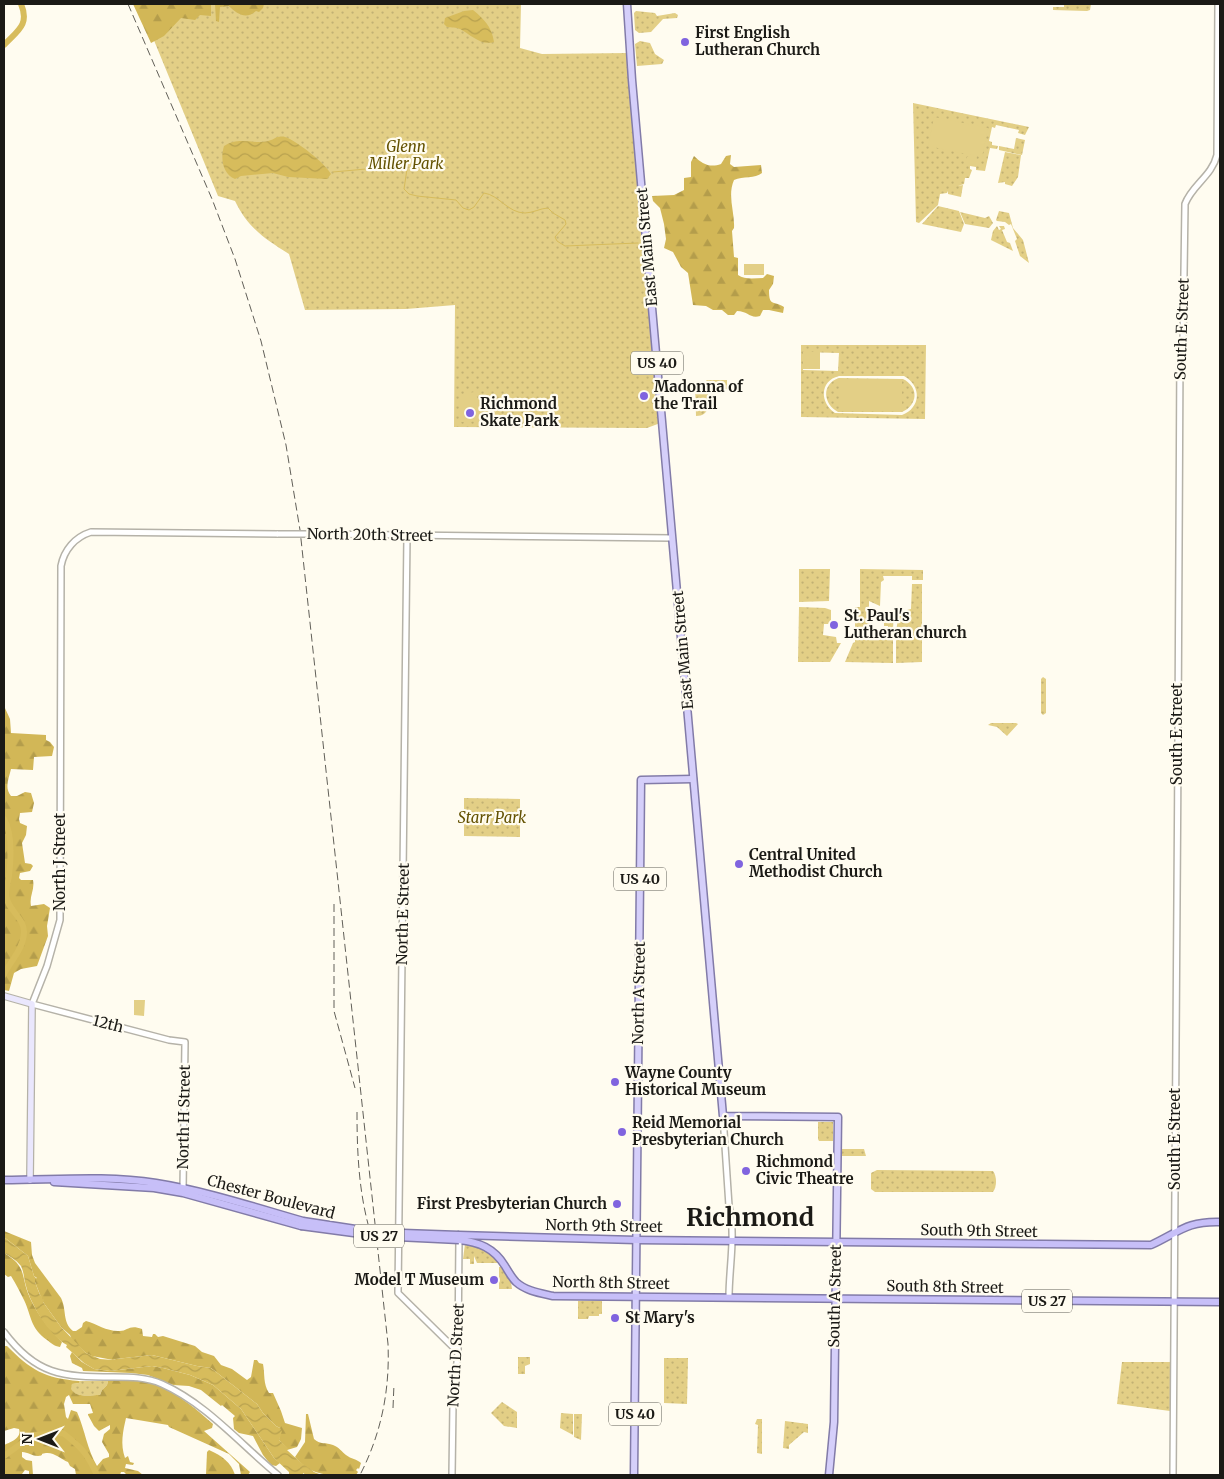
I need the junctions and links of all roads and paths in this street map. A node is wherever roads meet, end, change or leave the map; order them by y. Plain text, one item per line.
1 (627, 4) edge
2 (1218, 4) edge
3 (407, 536) junction
4 (672, 538) junction
5 (72, 543) joint
6 (693, 780) junction
7 (4, 996) edge
8 (32, 1004) junction
9 (184, 1042) joint
10 (723, 1116) junction
11 (4, 1180) edge
12 (30, 1180) junction
13 (183, 1190) junction
14 (1220, 1222) edge
15 (1175, 1233) junction
16 (399, 1235) junction
17 (505, 1236) joint
18 (459, 1237) junction
19 (636, 1240) junction
20 (732, 1240) junction
21 (836, 1242) junction
22 (483, 1244) joint
23 (635, 1296) junction
24 (729, 1297) junction
25 (836, 1299) junction
26 (1175, 1302) junction
27 (1220, 1302) edge
28 (4, 1332) edge
29 (458, 1352) junction
30 (278, 1475) edge
31 (452, 1475) edge
32 (634, 1475) edge
33 (829, 1475) edge
34 (1173, 1475) edge

1 - 4 main road, East Main Street / US 40
2 - 15 street, South E Street
3 - 4 street, North 20th Street
3 - 5 street, North 20th Street, bridge
3 - 16 street, North E Street
4 - 6 main road, East Main Street / US 40
5 - 8 street, North J Street
6 - 10 main road, East Main Street / US 40
6 - 19 main road, North A Street / US 40
7 - 8 main road
8 - 9 street, 12th
8 - 12 main road, North J Street
9 - 13 street, North H Street
10 - 20 street, East Main Street
10 - 21 main road, South A Street
11 - 12 highway, Chester Boulevard / US 27
12 - 13 highway, Chester Boulevard / US 27
13 - 16 highway, Chester Boulevard / US 27, bridge
14 - 15 highway, South 9th Street / US 27
15 - 21 highway, South 9th Street / US 27
15 - 26 street, South E Street
16 - 18 highway, Chester Boulevard / US 27, bridge
16 - 29 street, North E Street
17 - 18 highway, Chester Boulevard / US 27
17 - 19 highway, North 9th Street / US 27
18 - 22 highway, Chester Boulevard / US 27
18 - 29 street, North D Street
19 - 20 highway, North 9th Street / US 27
19 - 23 main road, North A Street / US 40
20 - 21 highway, South 9th Street / US 27
20 - 24 street, East Main Street
21 - 25 main road, South A Street
22 - 23 highway, North 8th Street / US 27
23 - 24 highway, North 8th Street / US 27
23 - 32 main road, North A Street / US 40
24 - 25 highway, South 8th Street / US 27
25 - 26 highway, South 8th Street / US 27
25 - 33 main road, South A Street
26 - 27 highway, South 8th Street / US 27
26 - 34 street, South E Street
28 - 30 street
29 - 31 street, North D Street

